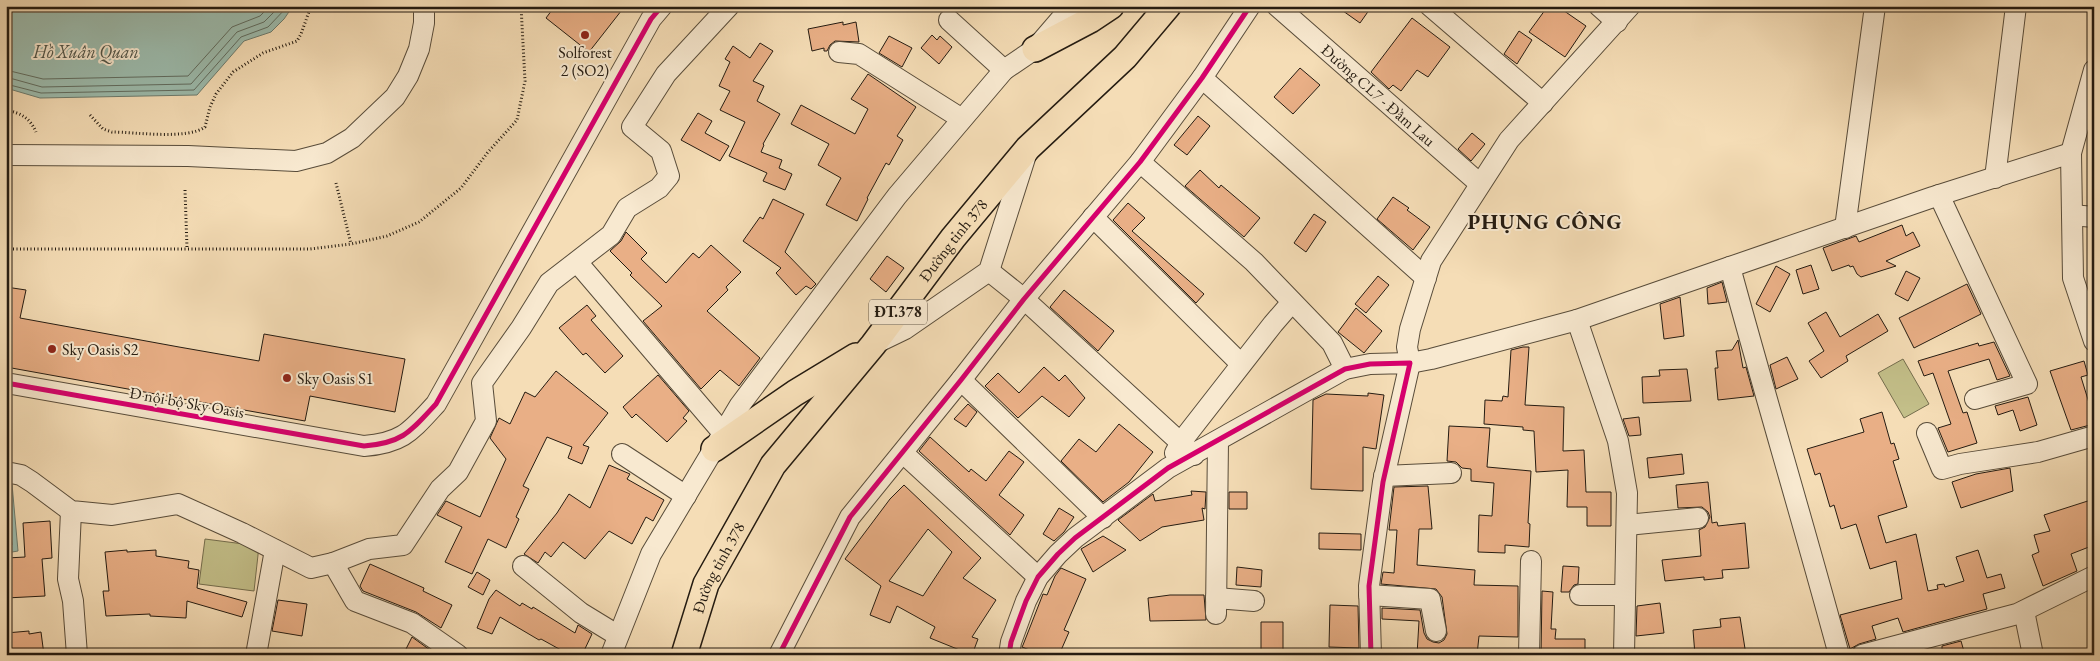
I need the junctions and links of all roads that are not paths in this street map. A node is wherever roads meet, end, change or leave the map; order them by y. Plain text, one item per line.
1 (424, 6) edge
2 (662, 6) edge
3 (729, 6) edge
4 (1111, 6) edge
5 (1168, 6) edge
6 (1250, 6) edge
7 (1277, 6) edge
8 (1430, 6) edge
9 (1599, 6) edge
10 (1630, 6) edge
11 (1875, 6) edge
12 (2016, 6) edge
13 (1069, 7) edge
14 (949, 20) dead end
15 (1617, 22) junction
16 (1035, 49) junction
17 (839, 52) dead end
18 (1004, 70) junction
19 (2094, 70) edge
20 (1202, 78) junction
21 (1543, 103) junction
22 (962, 119) junction
23 (1028, 148) junction
24 (2071, 153) junction
25 (6, 155) edge
26 (1140, 162) junction
27 (1995, 178) junction
28 (1480, 184) junction
29 (1939, 195) junction
30 (2072, 216) junction
31 (1093, 217) junction
32 (2094, 217) edge
33 (1845, 228) junction
34 (577, 262) junction
35 (1730, 266) junction
36 (989, 271) junction
37 (1426, 278) junction
38 (1024, 299) junction
39 (1292, 302) junction
40 (1577, 320) junction
41 (2094, 341) edge
42 (873, 345) junction
43 (1410, 363) junction
44 (1242, 364) junction
45 (1344, 369) junction
46 (962, 380) junction
47 (6, 383) edge
48 (1975, 399) dead end
49 (1927, 433) dead end
50 (2094, 436) edge
51 (719, 441) junction
52 (1218, 441) junction
53 (1187, 448) junction
54 (903, 452) junction
55 (622, 454) dead end
56 (6, 472) edge
57 (1451, 473) dead end
58 (1384, 476) junction
59 (686, 496) junction
60 (71, 511) junction
61 (1103, 518) junction
62 (1698, 518) dead end
63 (1627, 525) junction
64 (275, 550) junction
65 (1531, 561) dead end
66 (333, 563) junction
67 (523, 566) dead end
68 (2094, 576) edge
69 (1038, 577) junction
70 (1369, 595) junction
71 (1580, 595) dead end
72 (1625, 595) junction
73 (1254, 601) dead end
74 (2024, 610) junction
75 (1436, 631) dead end
76 (617, 635) junction
77 (77, 655) edge
78 (256, 655) edge
79 (458, 655) edge
80 (611, 655) edge
81 (684, 655) edge
82 (778, 655) edge
83 (1009, 655) edge
84 (1371, 655) edge
85 (1529, 655) edge
86 (1624, 655) edge
87 (1839, 655) edge
88 (1862, 655) edge
89 (2033, 655) edge

1 - 25 street
2 - 47 street, Đ nội bộ Sky Oasis
3 - 34 street
4 - 16 main road
5 - 23 main road, Đường tỉnh 378 / ĐT.378
6 - 20 street
7 - 28 street, Đường CL7 - Đầm Lau
8 - 21 street
9 - 15 street
10 - 15 street
11 - 33 street
12 - 27 street
13 - 16 street
14 - 18 street
15 - 21 street
16 - 18 street
17 - 22 street
18 - 22 street
19 - 24 street
20 - 26 street
20 - 37 street
21 - 28 street
22 - 51 street
23 - 36 street
23 - 42 main road, Đường tỉnh 378 / ĐT.378
24 - 27 street
24 - 30 street
26 - 31 street
26 - 39 street
27 - 29 street
28 - 37 street
29 - 33 street
29 - 48 street
30 - 32 street
30 - 41 street
31 - 38 street
31 - 44 street
33 - 35 street
34 - 51 street
34 - 66 street
35 - 40 street
35 - 87 street
36 - 38 street
36 - 42 street
37 - 43 street
38 - 46 street
38 - 53 street
39 - 44 street
39 - 45 street
40 - 43 street
40 - 63 street
42 - 51 main road
42 - 81 main road, Đường tỉnh 378 / ĐT.378
43 - 45 street
43 - 58 street
44 - 53 street
45 - 52 street
46 - 54 street
46 - 61 street
49 - 50 street
51 - 59 street
52 - 53 street
52 - 73 street
53 - 61 street
54 - 69 street
54 - 82 street
55 - 59 street
56 - 60 street
57 - 58 street
58 - 70 street
59 - 76 street
60 - 64 street
60 - 77 street
61 - 69 street
62 - 63 street
63 - 72 street
64 - 66 street
64 - 78 street
65 - 85 street
66 - 79 street
67 - 76 street
68 - 74 street
69 - 83 street
70 - 75 street
70 - 84 street
71 - 72 street
72 - 86 street
74 - 88 street
74 - 89 street
76 - 80 street

